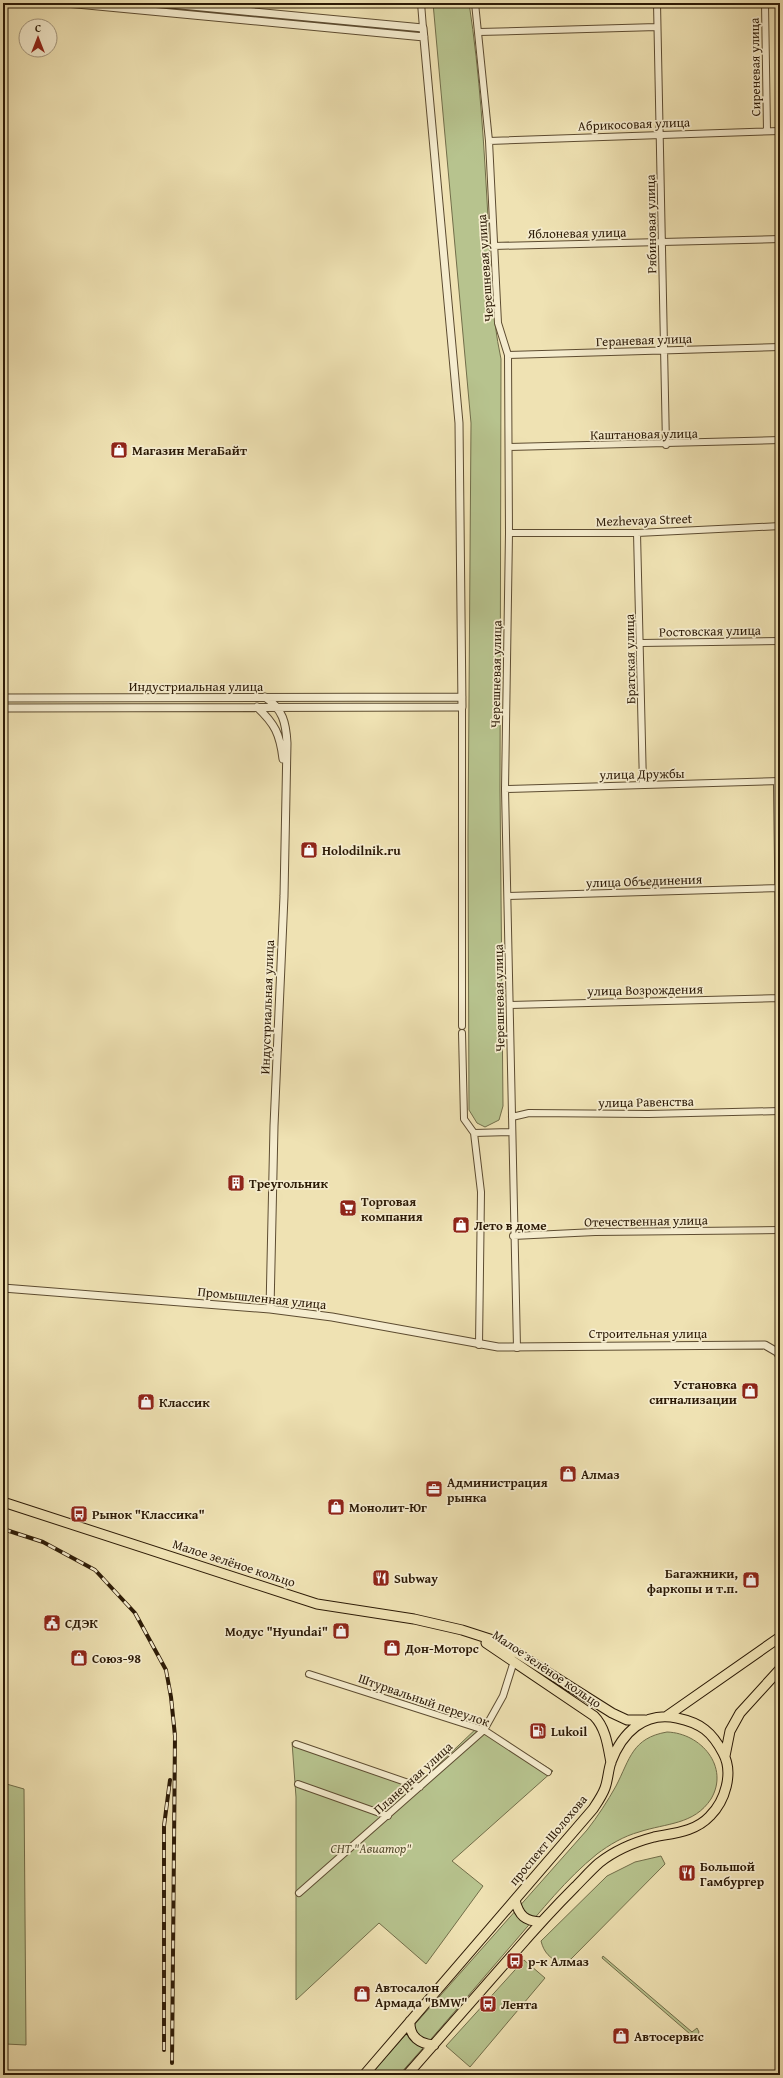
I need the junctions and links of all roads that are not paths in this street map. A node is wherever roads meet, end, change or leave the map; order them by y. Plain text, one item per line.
1 (66, 3) edge
2 (160, 3) edge
3 (421, 3) edge
4 (475, 3) edge
5 (656, 3) edge
6 (765, 3) edge
7 (90, 4) edge
8 (657, 27) junction
9 (423, 28) junction
10 (479, 32) junction
11 (424, 37) junction
12 (780, 131) edge
13 (768, 132) junction
14 (659, 134) junction
15 (489, 141) junction
16 (780, 239) edge
17 (662, 242) junction
18 (494, 246) junction
19 (780, 347) edge
20 (665, 350) junction
21 (508, 355) junction
22 (780, 440) edge
23 (666, 445) junction
24 (509, 447) junction
25 (780, 526) edge
26 (637, 532) junction
27 (509, 533) junction
28 (780, 641) edge
29 (641, 644) junction
30 (265, 697) junction
31 (462, 697) junction
32 (3, 698) edge
33 (61, 698) junction
34 (99, 698) junction
35 (61, 707) junction
36 (99, 707) junction
37 (257, 707) junction
38 (278, 707) junction
39 (462, 707) junction
40 (3, 708) edge
41 (779, 782) edge
42 (643, 785) junction
43 (505, 788) junction
44 (287, 789) junction
45 (779, 888) edge
46 (508, 896) junction
47 (780, 998) edge
48 (510, 1004) junction
49 (780, 1020) edge
50 (462, 1026) dead end
51 (462, 1033) dead end
52 (780, 1111) edge
53 (512, 1118) junction
54 (512, 1132) junction
55 (474, 1133) junction
56 (780, 1230) edge
57 (513, 1236) junction
58 (3, 1288) edge
59 (270, 1309) junction
60 (480, 1345) junction
61 (516, 1348) junction
62 (779, 1353) edge
63 (3, 1502) edge
64 (462, 1630) junction
65 (780, 1638) edge
66 (514, 1661) junction
67 (780, 1669) edge
68 (309, 1674) dead end
69 (667, 1716) junction
70 (646, 1720) junction
71 (484, 1730) junction
72 (296, 1744) dead end
73 (725, 1756) junction
74 (611, 1763) junction
75 (548, 1772) dead end
76 (298, 1784) dead end
77 (420, 1787) junction
78 (388, 1816) junction
79 (299, 1893) dead end
80 (515, 1900) junction
81 (541, 1922) junction
82 (410, 2021) junction
83 (434, 2045) junction
84 (364, 2075) edge
85 (407, 2075) edge

1 - 7 street
2 - 9 street
3 - 9 street
4 - 10 street, Черешневая улица
5 - 8 street, Рябиновая улица
6 - 13 street, Сиреневая улица
7 - 11 street
8 - 10 street
8 - 14 street, Рябиновая улица
9 - 11 street
10 - 15 street, Черешневая улица
11 - 31 street
12 - 13 street, Абрикосовая улица
13 - 14 street, Абрикосовая улица
14 - 15 street, Абрикосовая улица
14 - 17 street, Рябиновая улица
15 - 18 street, Черешневая улица
16 - 17 street, Яблоневая улица
17 - 18 street, Яблоневая улица
17 - 20 street, Рябиновая улица
18 - 21 street, Черешневая улица
19 - 20 street, Гераневая улица
20 - 21 street, Гераневая улица
20 - 23 street, Рябиновая улица
21 - 24 street, Черешневая улица
22 - 23 street, Каштановая улица
23 - 24 street, Каштановая улица
24 - 27 street, Черешневая улица
25 - 26 street, Mezhevaya Street
26 - 27 street, Mezhevaya Street
26 - 29 street, Братская улица
27 - 43 street, Черешневая улица
28 - 29 street, Ростовская улица
29 - 42 street, Братская улица
30 - 31 street, Индустриальная улица
30 - 34 street, Индустриальная улица
30 - 38 street
31 - 39 street
32 - 33 street, Индустриальная улица
33 - 34 street, Индустриальная улица
33 - 35 street
34 - 36 street
35 - 36 street, Индустриальная улица
35 - 40 street, Индустриальная улица
36 - 37 street, Индустриальная улица
37 - 38 street, Индустриальная улица
37 - 44 street
38 - 39 street, Индустриальная улица
38 - 44 street, Индустриальная улица
39 - 50 street
41 - 42 street, улица Дружбы
41 - 45 street
42 - 43 street, улица Дружбы
43 - 46 street, Черешневая улица
44 - 59 street, Индустриальная улица
45 - 46 street, улица Объединения
45 - 47 street
46 - 48 street, Черешневая улица
47 - 48 street, улица Возрождения
47 - 49 street
48 - 53 street, Черешневая улица
51 - 55 street
52 - 53 street, улица Равенства
53 - 54 street, Черешневая улица
54 - 55 street
54 - 57 street, Черешневая улица
55 - 60 street
56 - 57 street, Отечественная улица
57 - 61 street, Черешневая улица
58 - 59 street, Промышленная улица
59 - 60 street, Промышленная улица
60 - 61 street, Промышленная улица
61 - 62 street, Строительная улица
63 - 64 main road, Малое зелёное кольцо
64 - 66 main road, Малое зелёное кольцо
64 - 70 main road, Малое зелёное кольцо
65 - 69 main road
66 - 71 street, Планерная улица
66 - 74 main road, Малое зелёное кольцо
67 - 73 main road
68 - 71 street, Штурвальный переулок
69 - 70 main road, проспект Шолохова
69 - 73 main road, проспект Шолохова
70 - 74 main road, проспект Шолохова
71 - 75 street, Штурвальный переулок
71 - 77 street, Планерная улица
72 - 77 street
73 - 81 main road, проспект Шолохова
74 - 80 main road, проспект Шолохова
76 - 78 street
77 - 78 street, Планерная улица
78 - 79 street, Планерная улица
80 - 81 main road
80 - 82 main road, проспект Шолохова
81 - 83 main road, проспект Шолохова
82 - 83 main road
82 - 84 main road, проспект Шолохова
83 - 85 main road, проспект Шолохова

